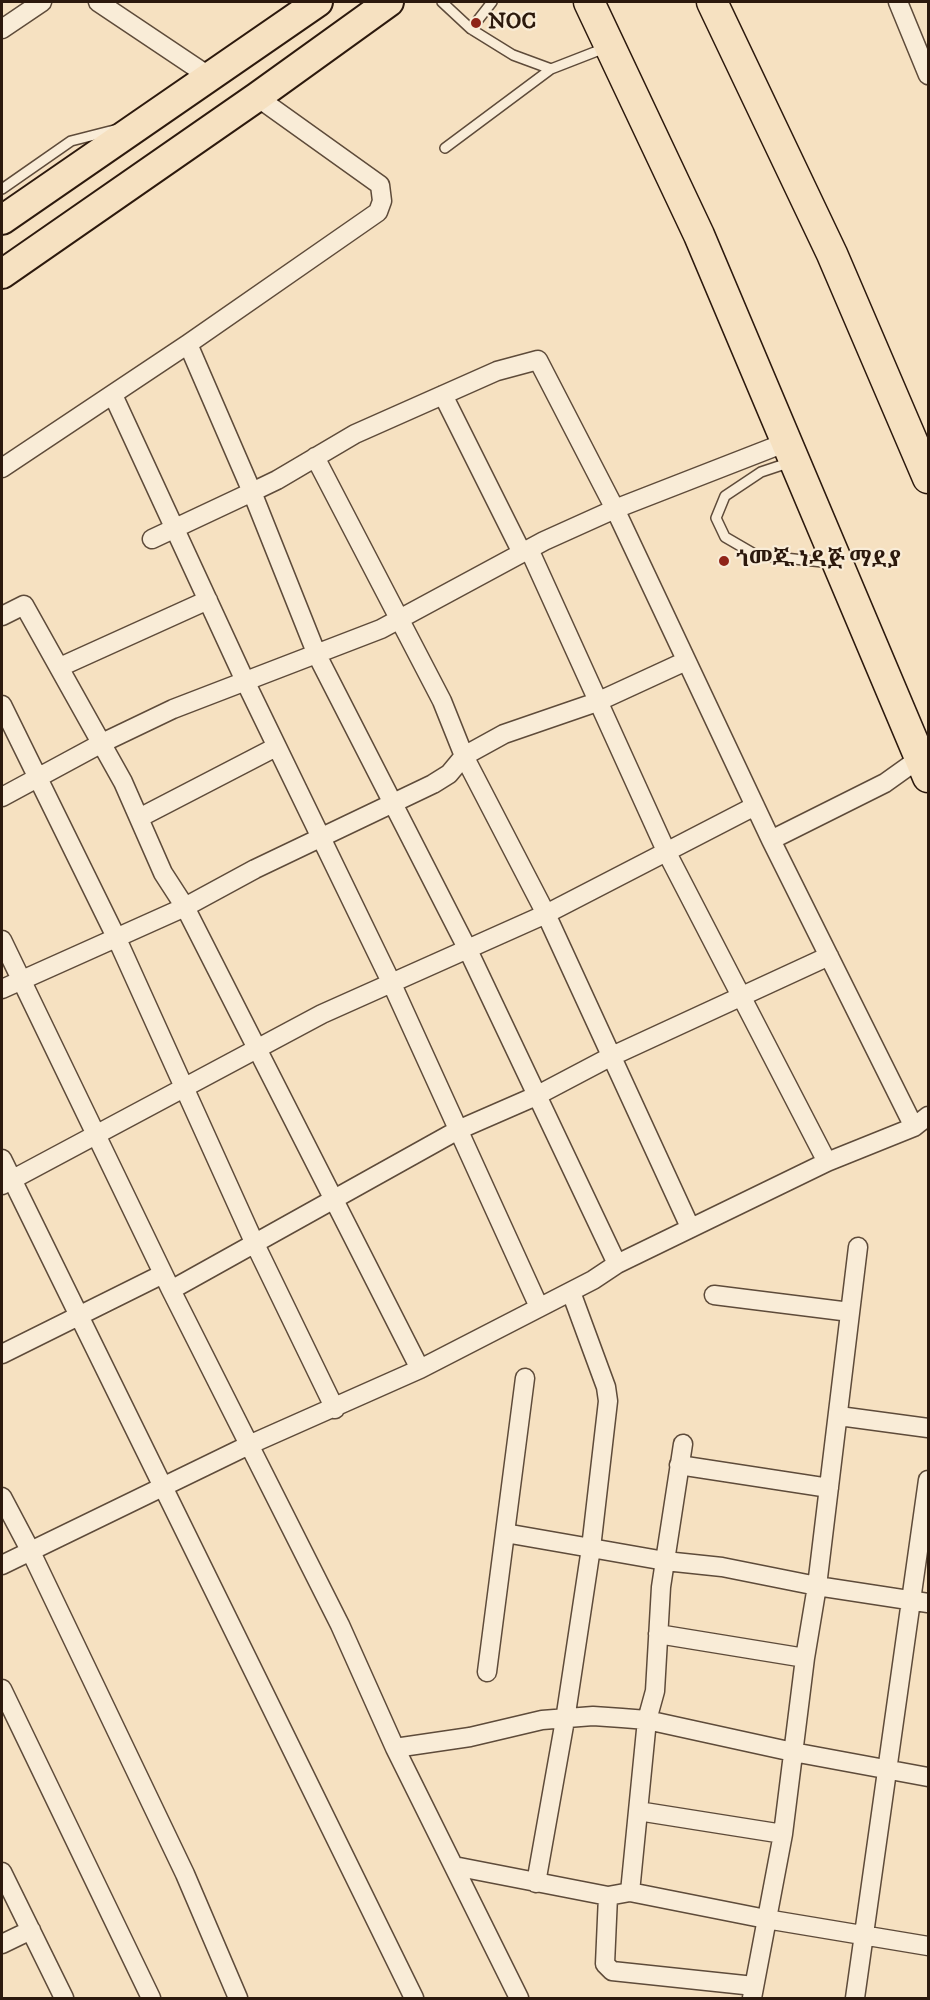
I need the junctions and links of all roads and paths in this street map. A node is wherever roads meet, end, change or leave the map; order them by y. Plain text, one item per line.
1 (42, 2) edge
2 (98, 2) edge
3 (318, 2) edge
4 (389, 2) edge
5 (442, 2) edge
6 (492, 2) edge
7 (589, 2) edge
8 (712, 2) edge
9 (898, 2) edge
10 (2, 29) edge
11 (471, 29) junction
12 (610, 46) junction
13 (551, 69) junction
14 (928, 75) edge
15 (210, 77) junction
16 (257, 98) junction
17 (141, 124) junction
18 (445, 148) dead end
19 (2, 189) edge
20 (2, 220) edge
21 (2, 274) edge
22 (188, 344) junction
23 (113, 395) junction
24 (443, 395) junction
25 (791, 452) junction
26 (315, 457) junction
27 (2, 468) edge
28 (928, 478) edge
29 (252, 492) junction
30 (615, 508) junction
31 (175, 528) junction
32 (152, 539) dead end
33 (525, 551) junction
34 (838, 563) junction
35 (208, 600) junction
36 (2, 616) edge
37 (399, 619) junction
38 (317, 655) junction
39 (686, 661) junction
40 (60, 667) junction
41 (246, 683) junction
42 (597, 702) junction
43 (2, 705) edge
44 (102, 743) junction
45 (276, 747) junction
46 (464, 756) junction
47 (925, 768) edge
48 (39, 778) junction
49 (2, 797) edge
50 (392, 801) junction
51 (755, 807) junction
52 (139, 818) junction
53 (320, 839) junction
54 (771, 840) junction
55 (667, 854) junction
56 (185, 907) junction
57 (546, 914) junction
58 (117, 939) junction
59 (2, 940) edge
60 (468, 950) junction
61 (829, 956) junction
62 (20, 980) junction
63 (391, 982) junction
64 (2, 989) edge
65 (741, 996) junction
66 (255, 1050) junction
67 (610, 1057) junction
68 (185, 1087) junction
69 (536, 1096) junction
70 (921, 1122) edge
71 (458, 1130) junction
72 (98, 1136) junction
73 (2, 1159) edge
74 (827, 1162) junction
75 (7, 1183) edge
76 (335, 1200) junction
77 (690, 1227) junction
78 (254, 1242) junction
79 (858, 1247) dead end
80 (617, 1264) junction
81 (163, 1274) junction
82 (171, 1290) junction
83 (571, 1292) junction
84 (714, 1295) dead end
85 (539, 1307) junction
86 (850, 1312) junction
87 (80, 1315) junction
88 (2, 1354) edge
89 (420, 1369) junction
90 (525, 1378) dead end
91 (335, 1409) junction
92 (839, 1416) junction
93 (928, 1428) edge
94 (250, 1444) junction
95 (683, 1444) dead end
96 (679, 1465) junction
97 (928, 1480) edge
98 (163, 1486) junction
99 (829, 1488) junction
100 (2, 1497) edge
101 (505, 1533) junction
102 (591, 1548) junction
103 (30, 1550) junction
104 (664, 1561) junction
105 (2, 1565) edge
106 (817, 1586) junction
107 (919, 1601) edge
108 (658, 1634) junction
109 (805, 1658) junction
110 (487, 1672) dead end
111 (2, 1689) edge
112 (565, 1720) junction
113 (647, 1720) junction
114 (395, 1748) junction
115 (793, 1752) junction
116 (890, 1772) junction
117 (928, 1778) edge
118 (638, 1810) junction
119 (783, 1834) junction
120 (454, 1866) junction
121 (2, 1872) edge
122 (536, 1883) junction
123 (630, 1892) junction
124 (608, 1896) junction
125 (766, 1919) junction
126 (31, 1930) junction
127 (863, 1934) junction
128 (2, 1944) edge
129 (928, 1946) edge
130 (753, 1992) edge
131 (64, 1998) edge
132 (151, 1998) edge
133 (238, 1998) edge
134 (414, 1998) edge
135 (519, 1998) edge
136 (855, 1998) edge

1 - 10 street
2 - 15 street
3 - 15 main road
4 - 16 main road
5 - 11 lane
6 - 11 lane
7 - 12 highway
8 - 28 highway
9 - 14 street
11 - 13 lane
12 - 13 lane
12 - 25 highway
13 - 18 lane
15 - 17 main road
16 - 21 main road
16 - 22 street
17 - 19 lane
17 - 20 main road
22 - 23 street
22 - 29 street
23 - 27 street
23 - 31 street
24 - 26 street
24 - 30 street
24 - 33 street
25 - 30 street
25 - 34 highway
25 - 34 lane
26 - 29 street
26 - 37 street
29 - 31 street
29 - 38 street
30 - 33 street
30 - 39 street
31 - 32 street
31 - 35 street
33 - 37 street
33 - 42 street
34 - 47 highway
35 - 40 street
35 - 41 street
36 - 40 street
37 - 38 street
37 - 46 street
38 - 41 street
38 - 50 street
39 - 42 street
39 - 51 street
40 - 44 street
41 - 44 street
41 - 45 street
42 - 46 street
42 - 55 street
43 - 48 street
44 - 48 street
44 - 52 street
45 - 52 street
45 - 53 street
46 - 50 street
46 - 57 street
47 - 54 street
48 - 49 street
48 - 58 street
50 - 53 street
50 - 60 street
51 - 54 street
51 - 55 street
52 - 56 street
53 - 56 street
53 - 63 street
54 - 61 street
55 - 57 street
55 - 65 street
56 - 58 street
56 - 66 street
57 - 60 street
57 - 67 street
58 - 62 street
58 - 68 street
59 - 62 street
60 - 63 street
60 - 69 street
61 - 65 street
61 - 70 street
62 - 64 street
62 - 72 street
63 - 66 street
63 - 71 street
65 - 67 street
65 - 74 street
66 - 68 street
66 - 76 street
67 - 69 street
67 - 77 street
68 - 72 street
68 - 78 street
69 - 71 street
69 - 80 street
70 - 74 street
71 - 76 street
71 - 85 street
72 - 75 street
72 - 81 street
73 - 75 street
74 - 77 street
75 - 87 street
76 - 78 street
76 - 89 street
77 - 80 street
78 - 82 street
78 - 91 street
79 - 86 street
80 - 83 street
81 - 82 street
81 - 87 street
82 - 94 street
83 - 85 street
83 - 102 street
84 - 86 street
85 - 89 street
86 - 92 street
87 - 88 street
87 - 98 street
89 - 91 street
90 - 101 street
91 - 94 street
92 - 93 street
92 - 99 street
94 - 98 street
94 - 114 street
95 - 96 street
96 - 99 street
96 - 104 street
97 - 107 street
98 - 103 street
98 - 134 street
99 - 106 street
100 - 103 street
101 - 102 street
101 - 110 street
102 - 104 street
102 - 112 street
103 - 105 street
103 - 133 street
104 - 106 street
104 - 108 street
106 - 107 street
106 - 109 street
107 - 116 street
108 - 109 street
108 - 113 street
109 - 115 street
111 - 132 street
112 - 113 street
112 - 114 street
112 - 122 street
113 - 115 street
113 - 118 street
114 - 120 street
115 - 116 street
115 - 119 street
116 - 117 street
116 - 127 street
118 - 119 street
118 - 123 street
119 - 125 street
120 - 122 street
120 - 135 street
121 - 126 street
122 - 124 street
123 - 124 street
123 - 125 street
124 - 130 street
125 - 127 street
125 - 130 street
126 - 128 street
126 - 131 street
127 - 129 street
127 - 136 street

